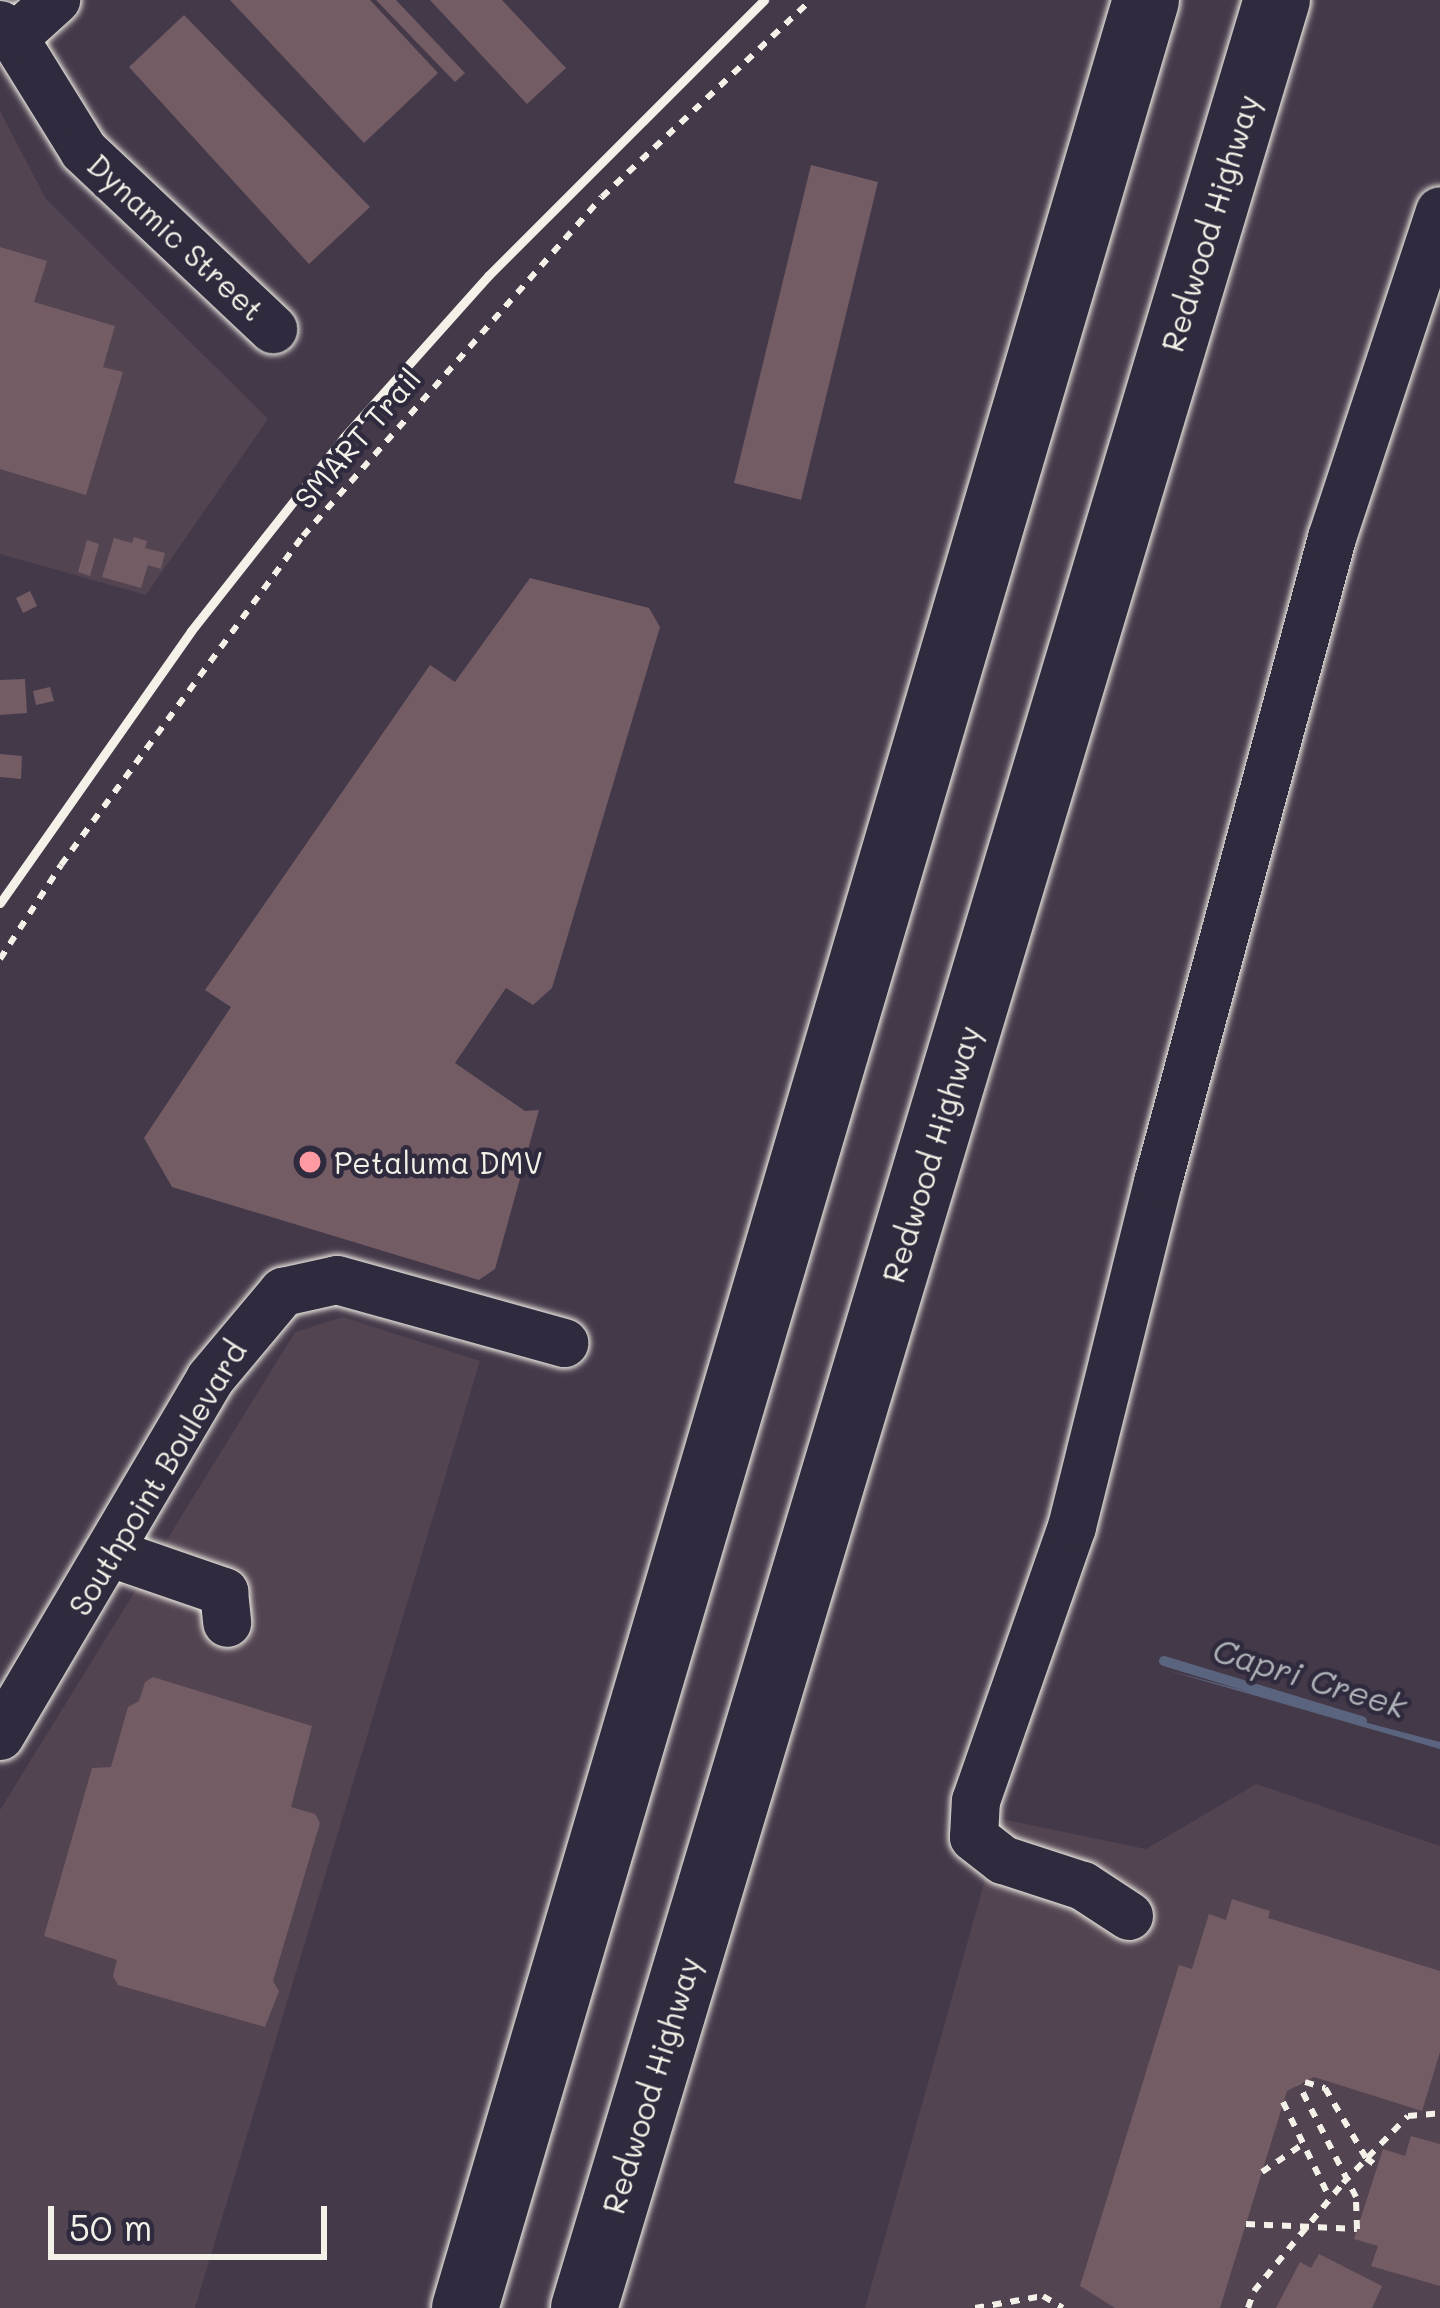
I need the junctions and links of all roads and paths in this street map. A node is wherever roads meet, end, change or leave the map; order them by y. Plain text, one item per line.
1 (56, 0) edge
2 (811, 0) edge
3 (1146, 0) edge
4 (1277, 0) edge
5 (7, 32) edge
6 (1440, 211) edge
7 (273, 329) dead end
8 (0, 958) edge
9 (564, 1343) dead end
10 (111, 1553) junction
11 (227, 1623) dead end
12 (0, 1736) edge
13 (1129, 1916) dead end
14 (1283, 2102) dead end
15 (1440, 2113) edge
16 (1303, 2144) junction
17 (1366, 2158) junction
18 (1377, 2166) dead end
19 (1262, 2172) dead end
20 (1347, 2178) junction
21 (1330, 2199) junction
22 (1246, 2224) dead end
23 (1307, 2227) junction
24 (465, 2308) edge
25 (584, 2308) edge
26 (975, 2308) edge
27 (1063, 2308) edge
28 (1248, 2308) edge

1 - 5 street
2 - 8 path, SMART Trail
3 - 24 highway
4 - 25 highway, Redwood Highway
5 - 7 street, Dynamic Street
6 - 13 street
9 - 10 street, Southpoint Boulevard
10 - 11 street
10 - 12 street, Southpoint Boulevard
14 - 16 path
15 - 17 path
16 - 19 path
16 - 21 path
17 - 18 path
17 - 20 path
17 - 20 path
20 - 21 path
20 - 23 path
21 - 23 path
22 - 23 path
23 - 28 path
26 - 27 path

